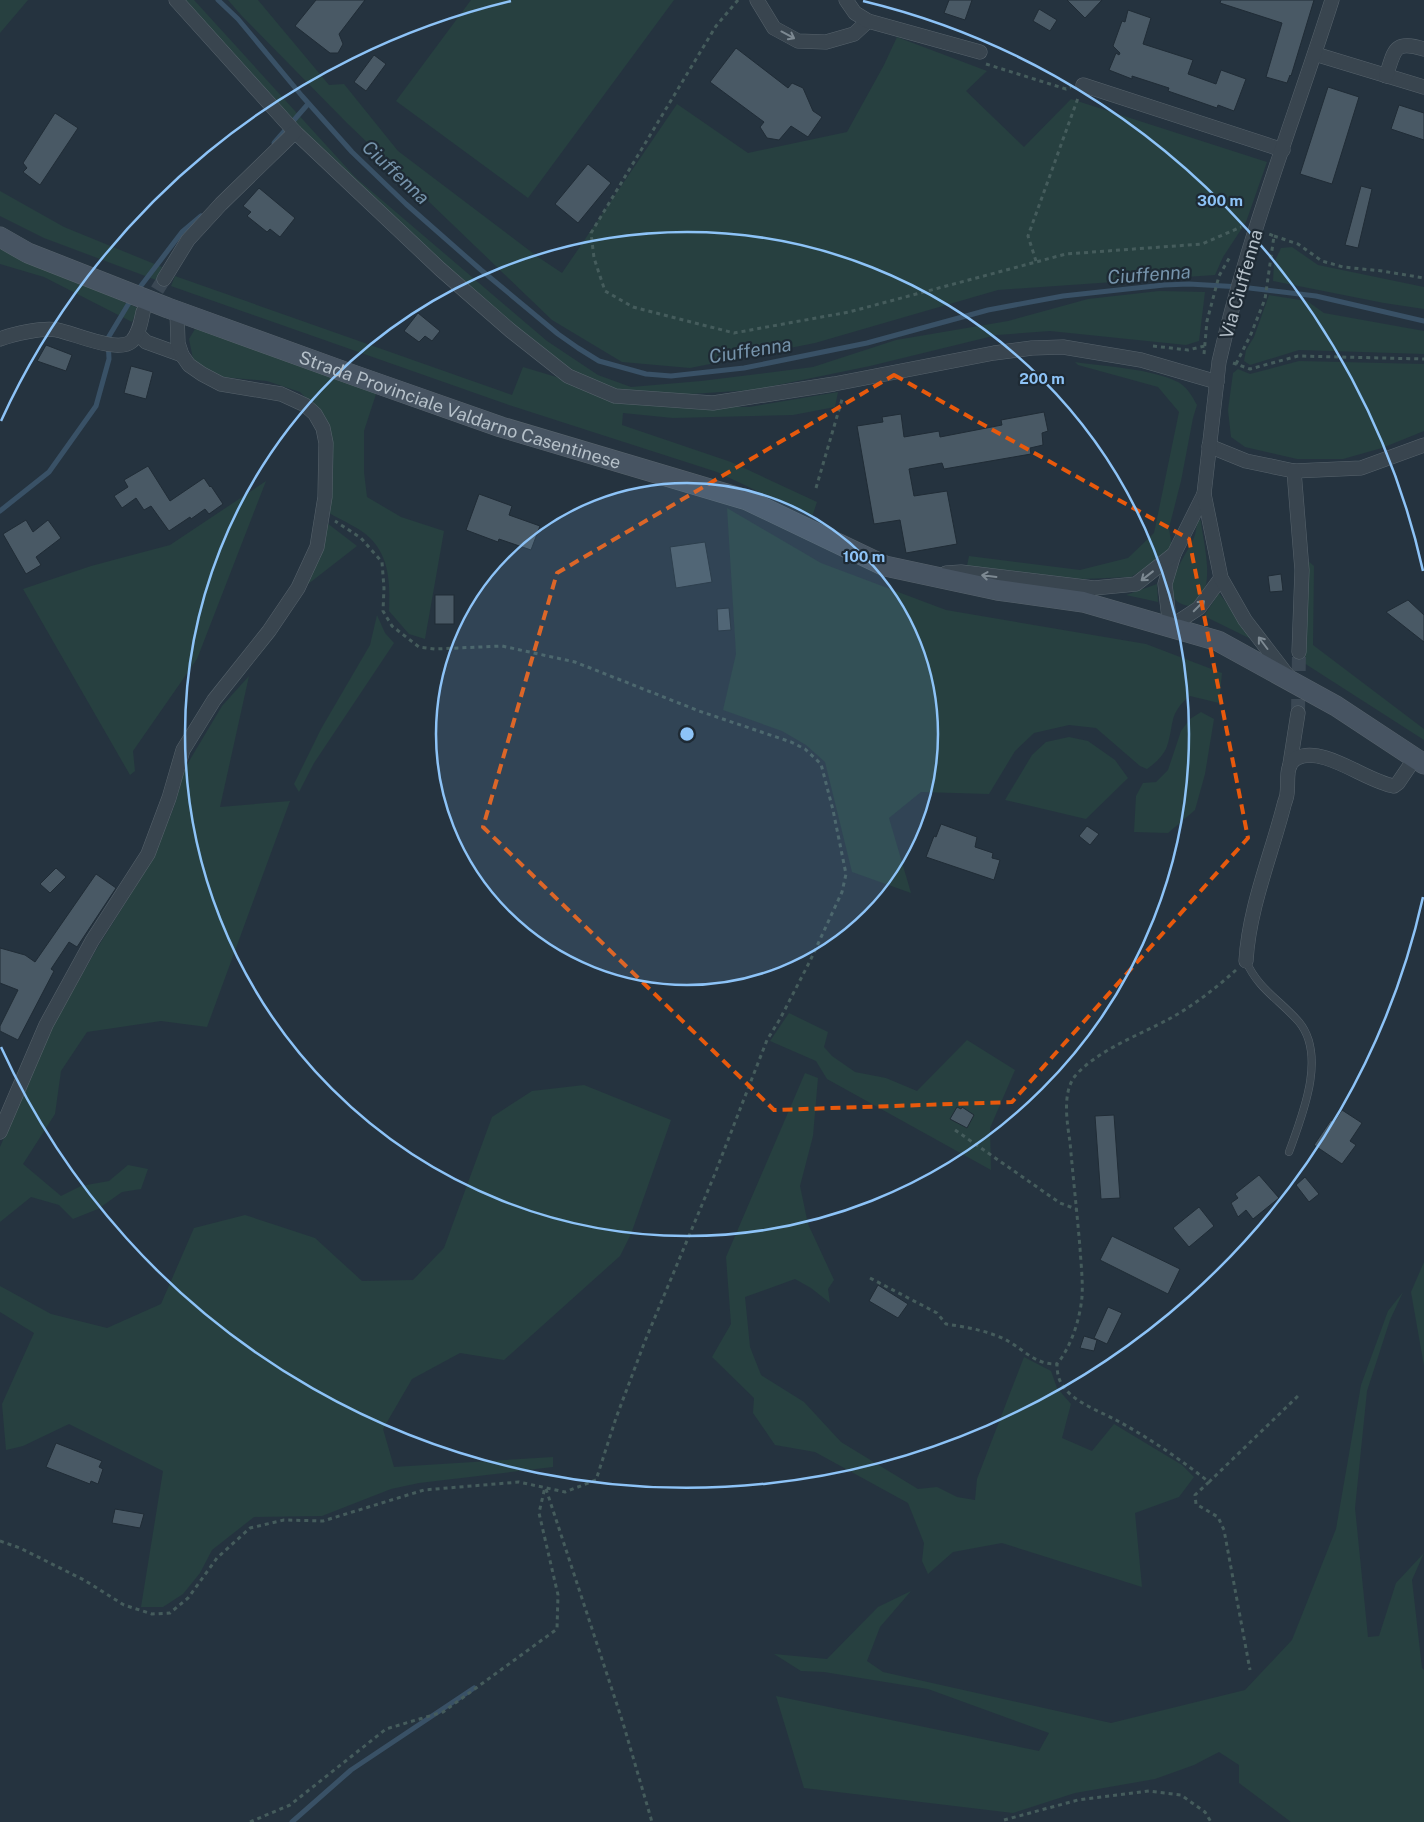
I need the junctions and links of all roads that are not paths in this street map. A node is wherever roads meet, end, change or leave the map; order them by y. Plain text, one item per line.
1 (176, 0) edge
2 (756, 0) edge
3 (846, 0) edge
4 (1332, 0) edge
5 (868, 21) junction
6 (1424, 49) edge
7 (980, 52) road end
8 (1315, 54) junction
9 (1386, 76) junction
10 (1083, 85) road end
11 (1424, 87) edge
12 (294, 132) junction
13 (1283, 150) junction
14 (0, 238) edge
15 (164, 279) tunnel mouth
16 (143, 312) tunnel mouth
17 (177, 312) junction
18 (137, 333) junction
19 (0, 339) edge
20 (182, 355) junction
21 (1217, 382) junction
22 (1424, 445) edge
23 (1209, 446) junction
24 (1294, 471) junction
25 (1204, 494) junction
26 (1174, 554) junction
27 (923, 575) junction
28 (1221, 578) junction
29 (1170, 627) junction
30 (1299, 652) tunnel mouth
31 (1292, 682) junction
32 (1298, 713) tunnel mouth
33 (1420, 761) edge
34 (1290, 764) junction
35 (1246, 961) joint
36 (0, 1132) edge
37 (1289, 1152) dead end

1 - 12 street
2 -> 5 street
3 - 5 street
4 - 8 street, Via Ciuffenna
5 - 7 street
6 - 9 street
8 - 9 street
8 - 13 street, Via Ciuffenna
9 - 11 street
10 - 13 street
12 - 15 street
12 - 21 street
13 - 21 street, Via Ciuffenna
14 - 17 main road, Strada Provinciale Valdarno Casentinese
16 - 18 street
17 - 20 street
17 - 27 main road, Strada Provinciale Valdarno Casentinese
18 - 19 street
18 - 20 street
20 - 36 street
21 - 23 street, Via Ciuffenna
22 - 24 street
23 - 24 street
23 - 25 street, Via Ciuffenna
24 - 30 street
25 - 26 street, Strada Provinciale Valdarno Casentinese
25 - 28 street, Via Ciuffenna
26 -> 27 street, Strada Provinciale Valdarno Casentinese
26 - 29 street, Strada Provinciale Valdarno Casentinese
27 - 29 main road, Strada Provinciale Valdarno Casentinese
29 -> 28 street
31 -> 28 street, Via Ciuffenna
29 - 31 main road, Strada Provinciale Valdarno Casentinese
31 - 33 main road, Strada Provinciale Valdarno Casentinese
32 - 34 street
33 - 34 street
34 - 35 street
35 - 37 lane

